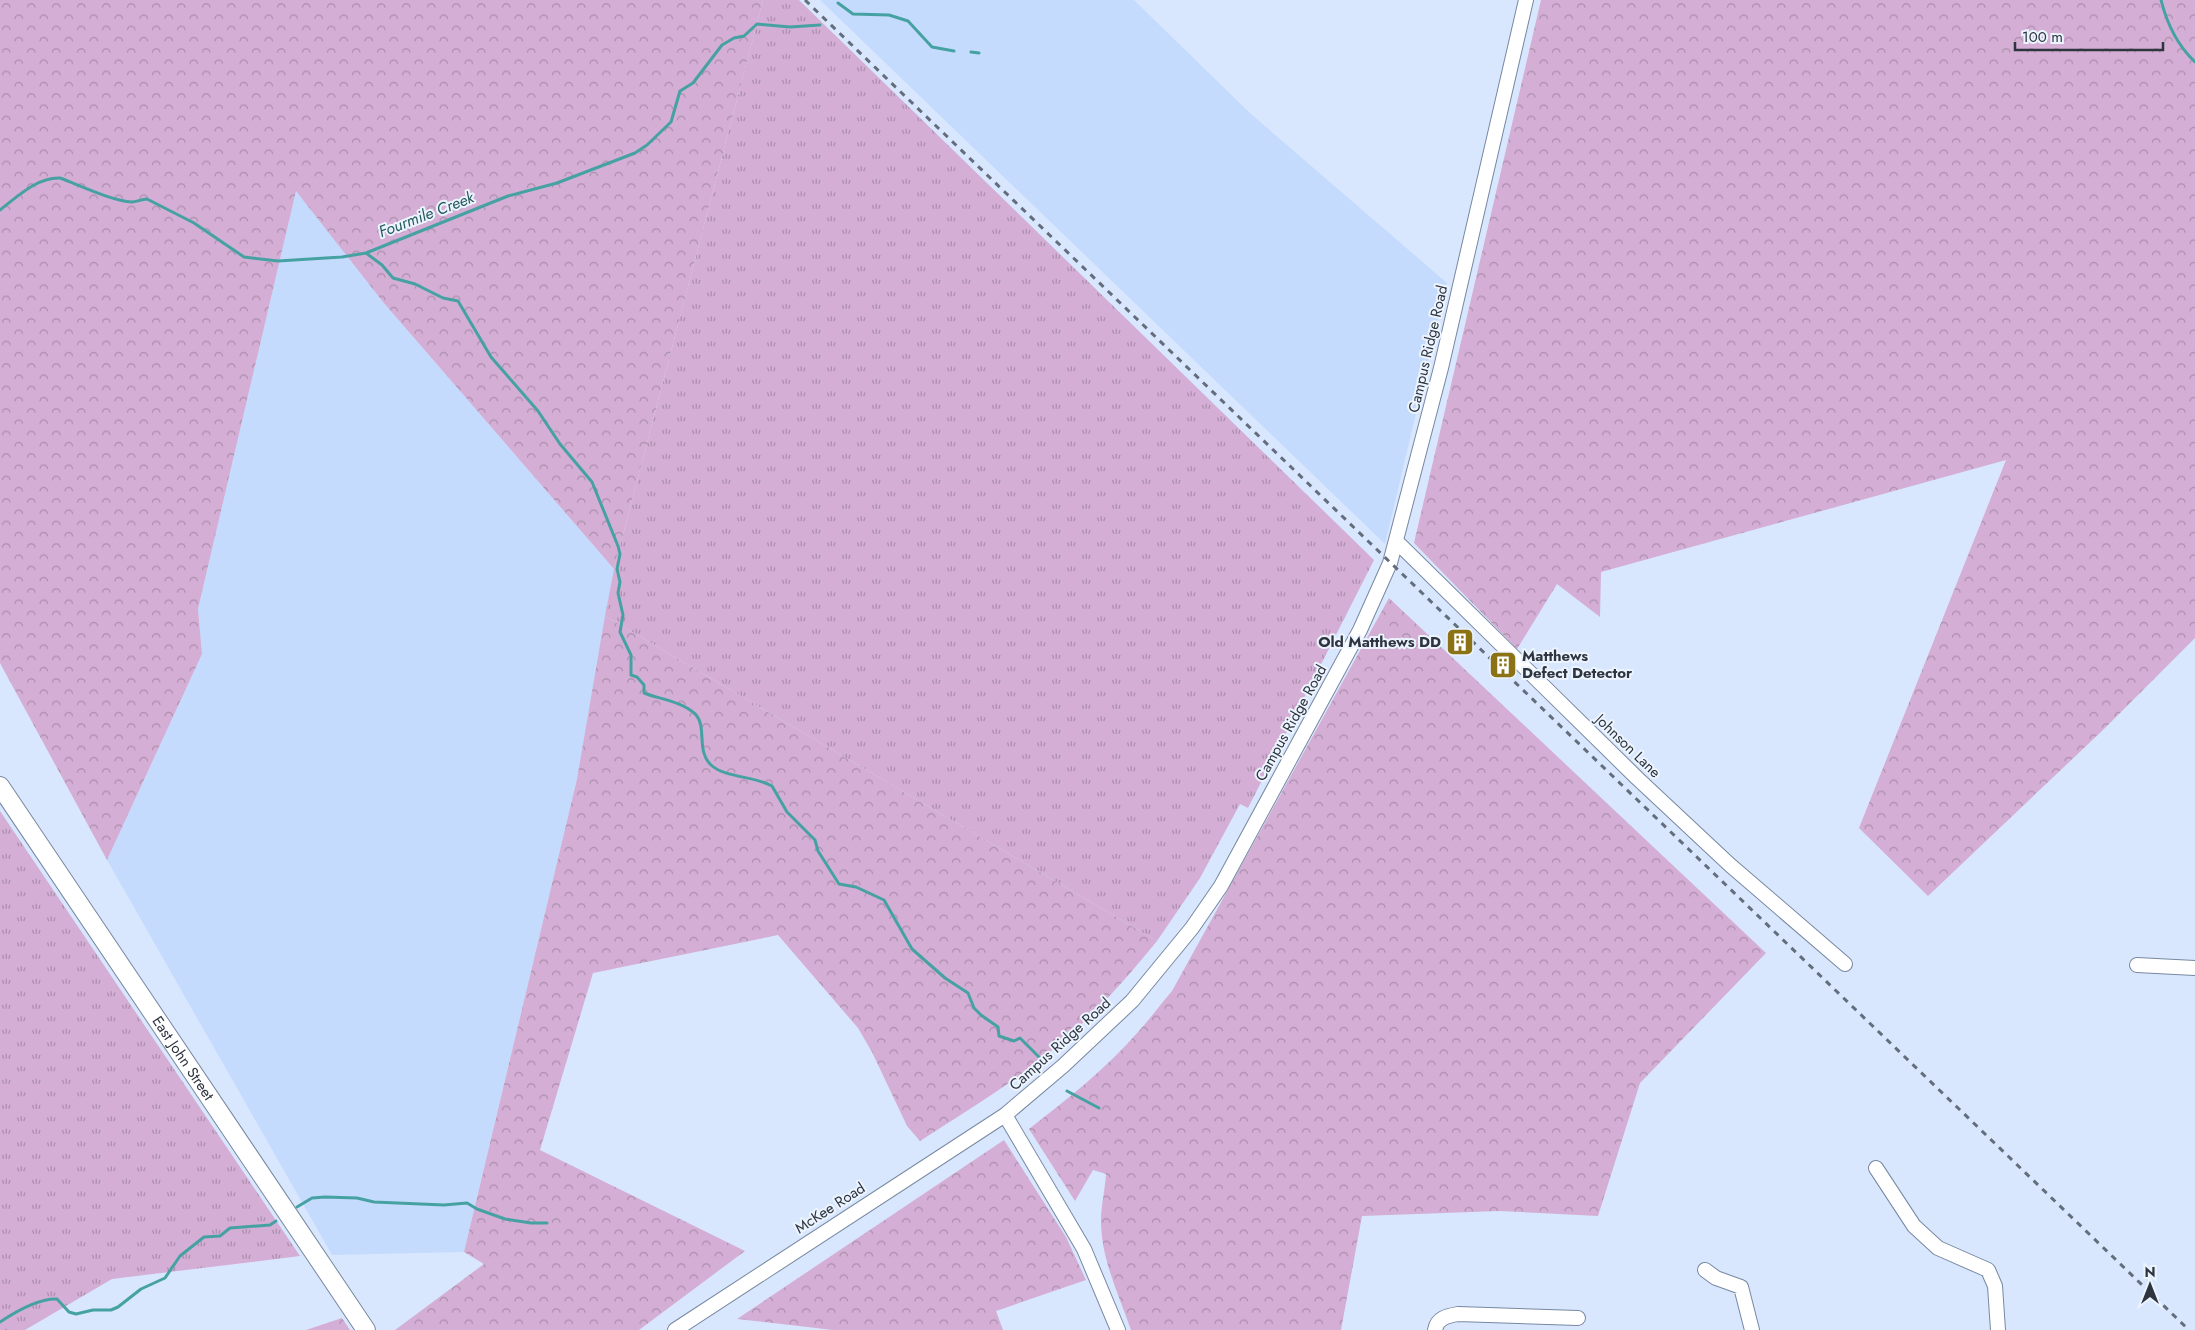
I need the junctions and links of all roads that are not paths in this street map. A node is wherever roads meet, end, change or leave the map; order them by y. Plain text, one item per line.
1 (1526, 0) edge
2 (1397, 542) junction
3 (0, 786) edge
4 (1845, 964) dead end
5 (2137, 965) dead end
6 (2195, 968) edge
7 (1005, 1114) junction
8 (1876, 1168) dead end
9 (1705, 1270) dead end
10 (1578, 1318) dead end
11 (366, 1330) edge
12 (675, 1330) edge
13 (1118, 1330) edge
14 (1435, 1330) edge
15 (1752, 1330) edge
16 (1998, 1330) edge

1 - 2 street, Campus Ridge Road
2 - 4 street, Johnson Lane
2 - 7 street, Campus Ridge Road
3 - 11 main road, East John Street
5 - 6 street
7 - 12 street, McKee Road
7 - 13 street
8 - 16 street
9 - 15 street
10 - 14 street

